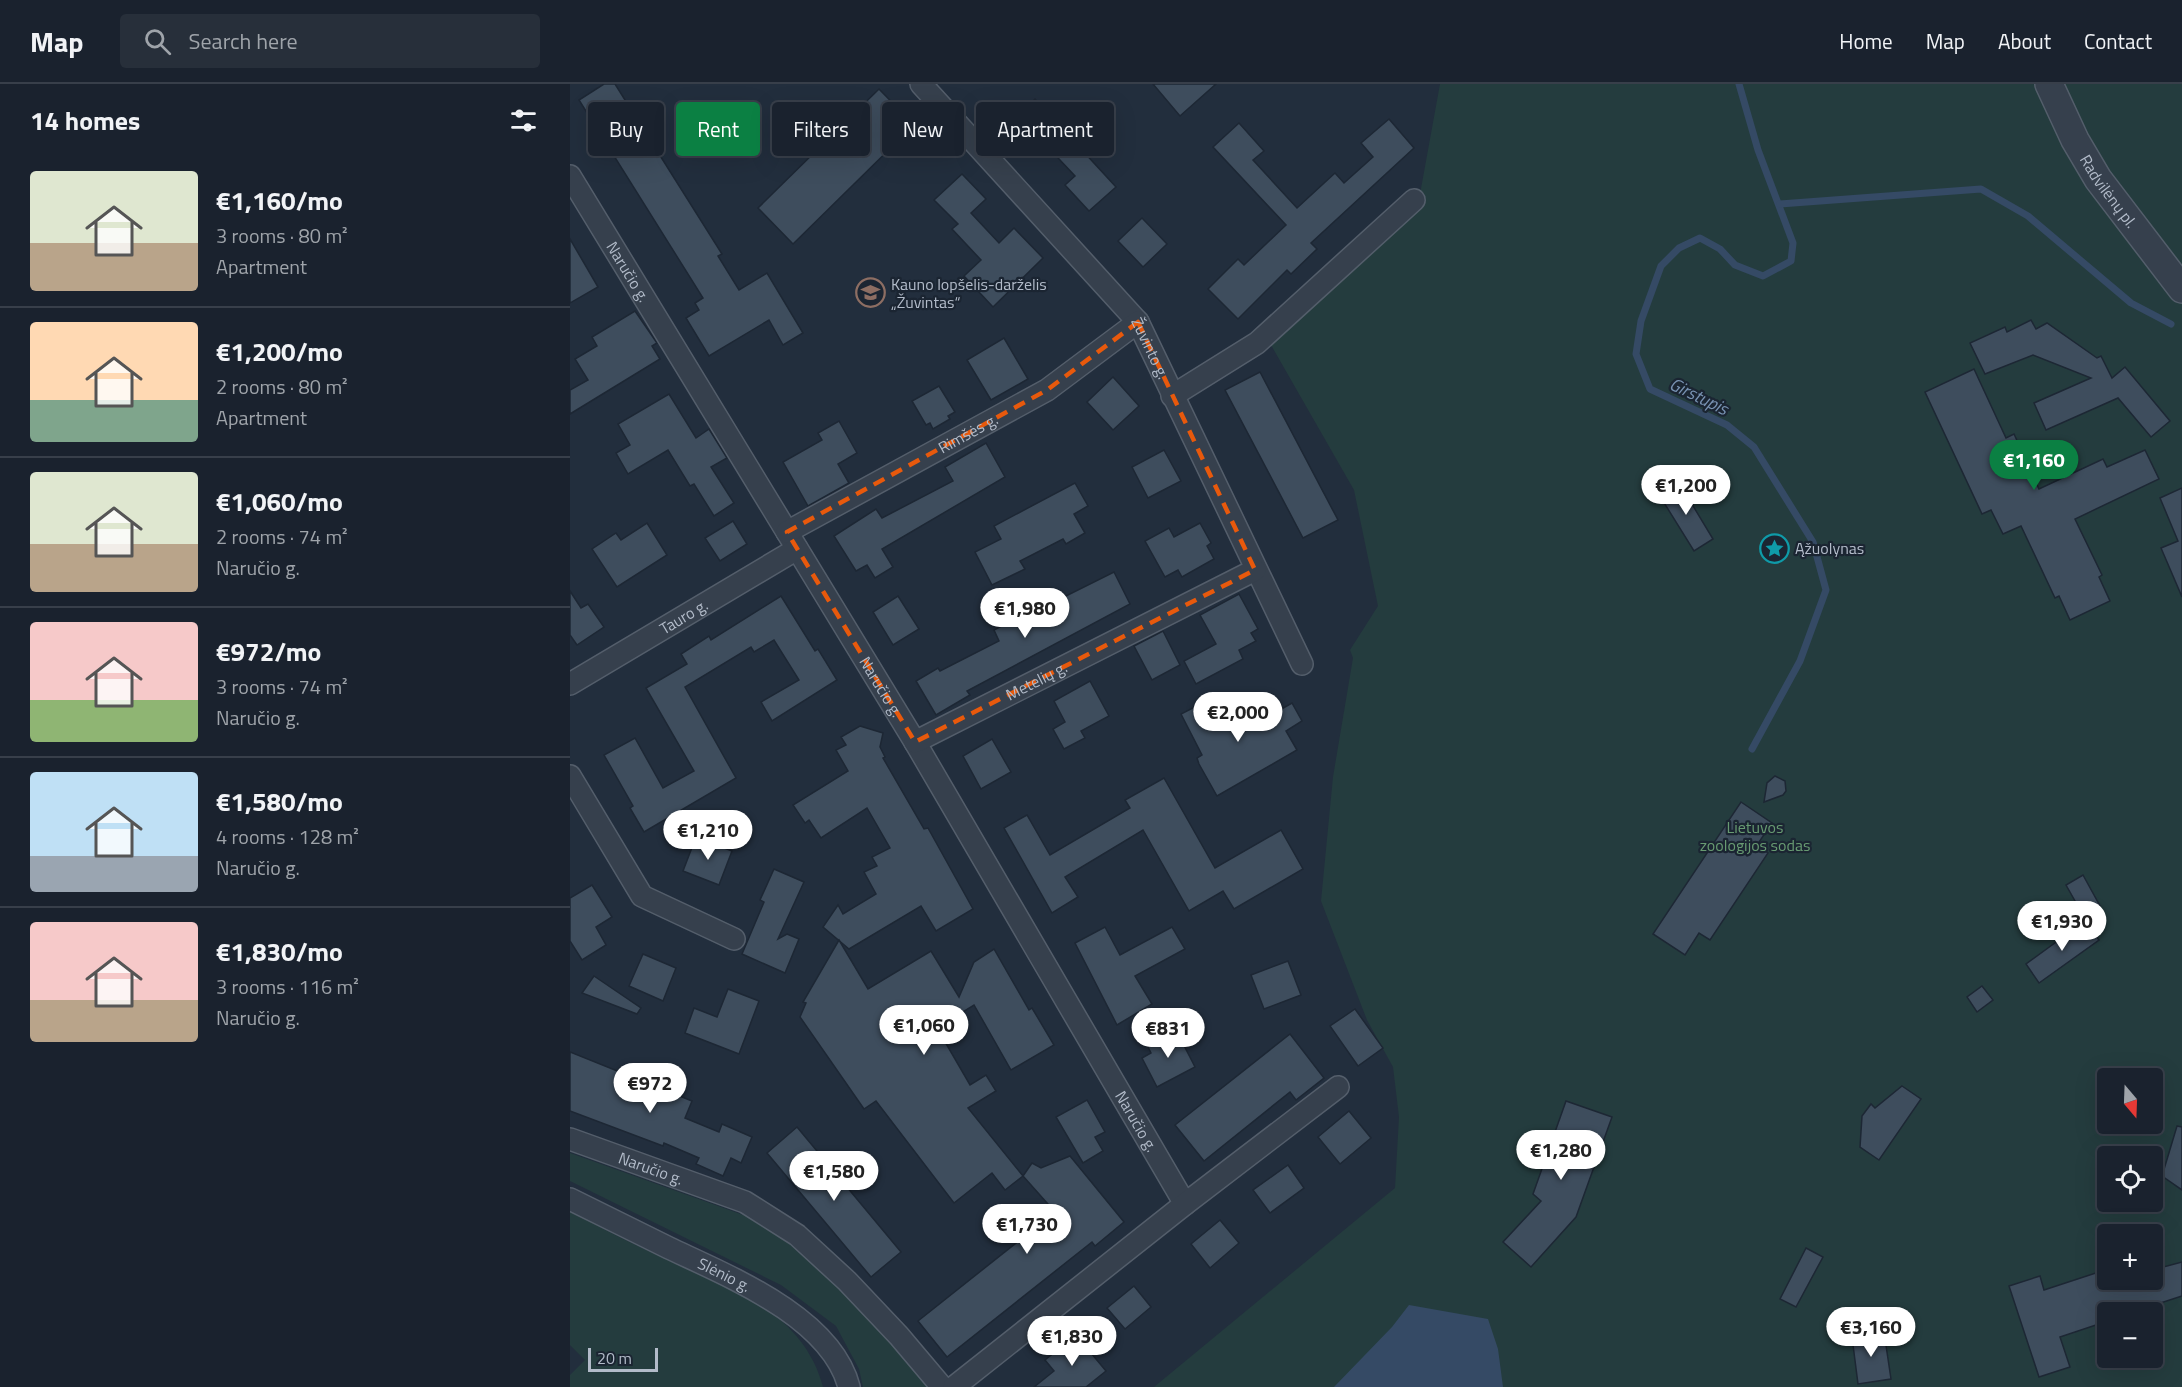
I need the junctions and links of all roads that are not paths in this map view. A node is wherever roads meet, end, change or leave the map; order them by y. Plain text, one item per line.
1 (921, 84) edge
2 (2049, 84) edge
3 (570, 176) edge
4 (1414, 200) dead end
5 (2182, 289) edge
6 (1138, 322) junction
7 (1172, 396) junction
8 (792, 541) junction
9 (1255, 570) junction
10 (1302, 664) dead end
11 (570, 684) edge
12 (915, 742) junction
13 (570, 776) edge
14 (734, 939) dead end
15 (1338, 1087) dead end
16 (570, 1139) edge
17 (570, 1199) edge
18 (1185, 1204) junction
19 (849, 1387) edge
20 (942, 1387) edge
21 (954, 1387) edge

1 - 6 street, Žuvinto g.
2 - 5 street, Radvilėnų pl.
3 - 8 street, Naručio g.
4 - 7 street
6 - 7 street, Žuvinto g.
6 - 8 street, Rimšės g.
7 - 9 street, Žuvinto g.
8 - 11 street, Tauro g.
8 - 12 street, Naručio g.
9 - 10 street, Žuvinto g.
9 - 12 street, Metelių g.
12 - 18 street, Naručio g.
13 - 14 street
15 - 18 street
16 - 20 street, Naručio g.
17 - 19 street, Slėnio g.
18 - 21 street

